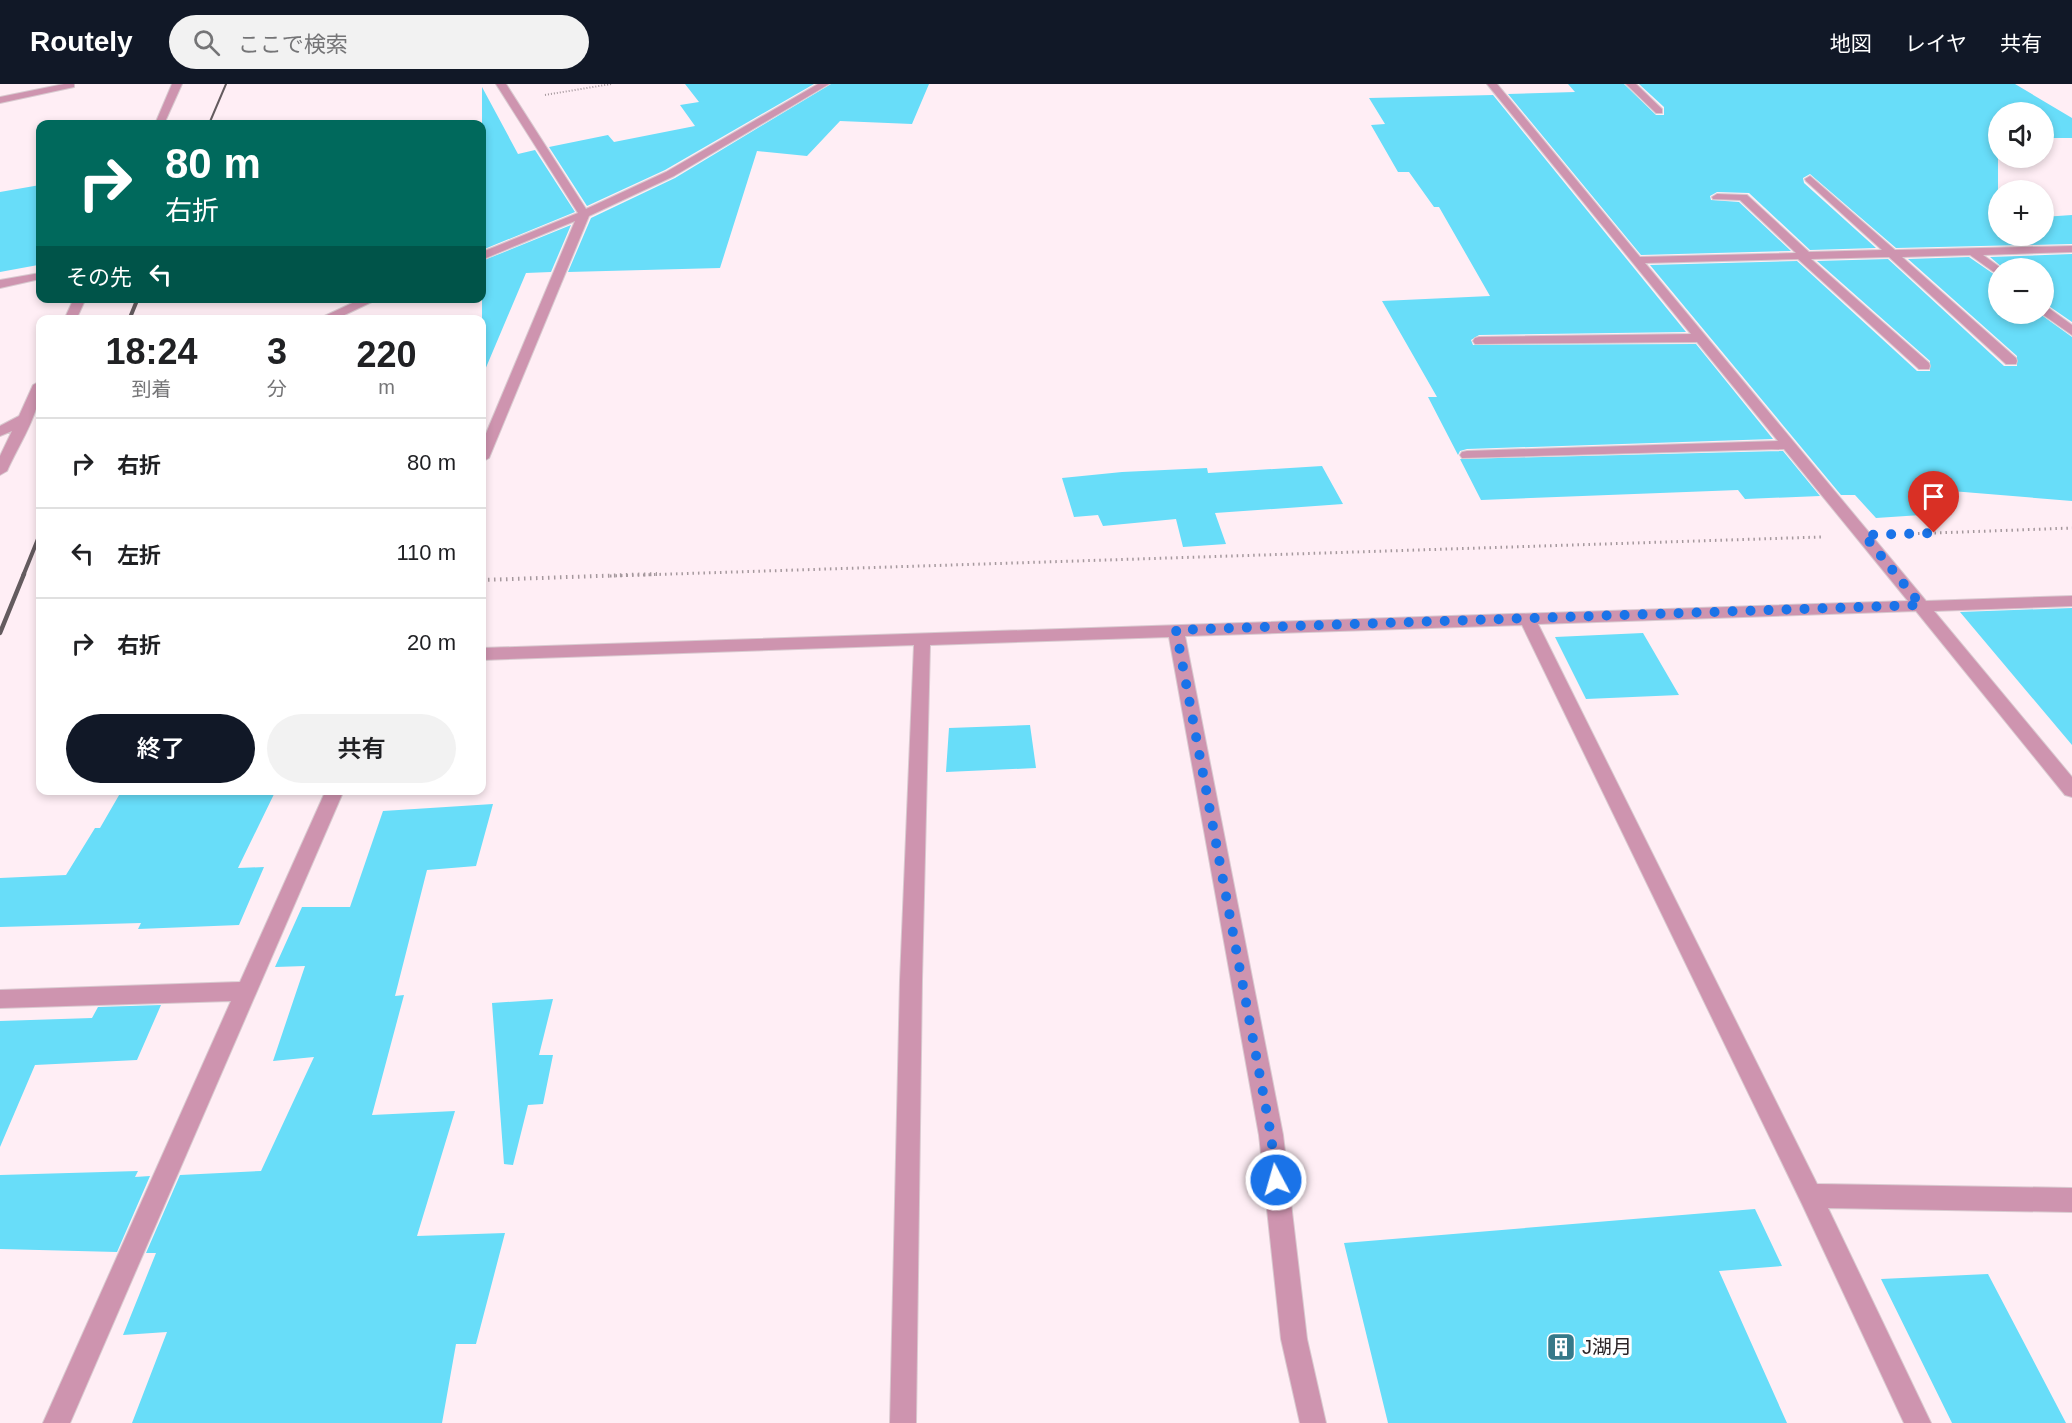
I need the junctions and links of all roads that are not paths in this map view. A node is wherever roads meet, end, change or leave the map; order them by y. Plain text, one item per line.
1 (69, 84) edge
2 (177, 84) edge
3 (501, 84) edge
4 (824, 84) edge
5 (1492, 84) edge
6 (1631, 84) edge
7 (0, 100) edge
8 (1659, 111) dead end
9 (161, 120) edge
10 (1810, 178) dead end
11 (1717, 197) dead end
12 (584, 214) junction
13 (2072, 249) edge
14 (2058, 250) junction
15 (1973, 252) junction
16 (486, 254) edge
17 (1892, 254) junction
18 (1804, 256) junction
19 (2072, 259) edge
20 (1637, 260) junction
21 (1988, 264) edge
22 (36, 277) edge
23 (0, 284) edge
24 (362, 303) edge
25 (334, 315) edge
26 (2054, 317) edge
27 (2072, 331) edge
28 (1702, 338) junction
29 (1479, 341) dead end
30 (2011, 361) dead end
31 (1924, 366) dead end
32 (36, 394) edge
33 (36, 416) edge
34 (26, 417) junction
35 (0, 432) edge
36 (1790, 445) junction
37 (486, 448) edge
38 (1467, 455) dead end
39 (0, 471) edge
40 (2072, 601) edge
41 (1921, 605) junction
42 (1527, 618) junction
43 (1176, 630) junction
44 (922, 639) junction
45 (486, 654) edge
46 (2072, 790) edge
47 (333, 795) edge
48 (247, 991) junction
49 (0, 999) edge
50 (1810, 1196) junction
51 (2072, 1200) edge
52 (56, 1423) edge
53 (903, 1423) edge
54 (1313, 1423) edge
55 (1918, 1423) edge

1 - 7 street
2 - 9 street
3 - 12 street
4 - 12 street
5 - 20 street
6 - 8 street
10 - 17 street
11 - 18 street
12 - 16 street
12 - 37 street
13 - 14 street
14 - 15 street
14 - 19 street
15 - 17 street
15 - 21 street
17 - 18 street
17 - 30 street
18 - 20 street
18 - 31 street
20 - 28 street
22 - 23 street
24 - 25 street
26 - 27 street
28 - 29 street
28 - 36 street
32 - 34 street
33 - 34 street
34 - 35 street
34 - 39 street
36 - 38 street
36 - 41 street
40 - 41 street
41 - 42 street
41 - 46 street
42 - 43 street
42 - 50 street
43 - 44 street
43 - 54 street
44 - 45 street
44 - 53 street
47 - 48 street
48 - 49 street
48 - 52 street
50 - 51 street
50 - 55 street

